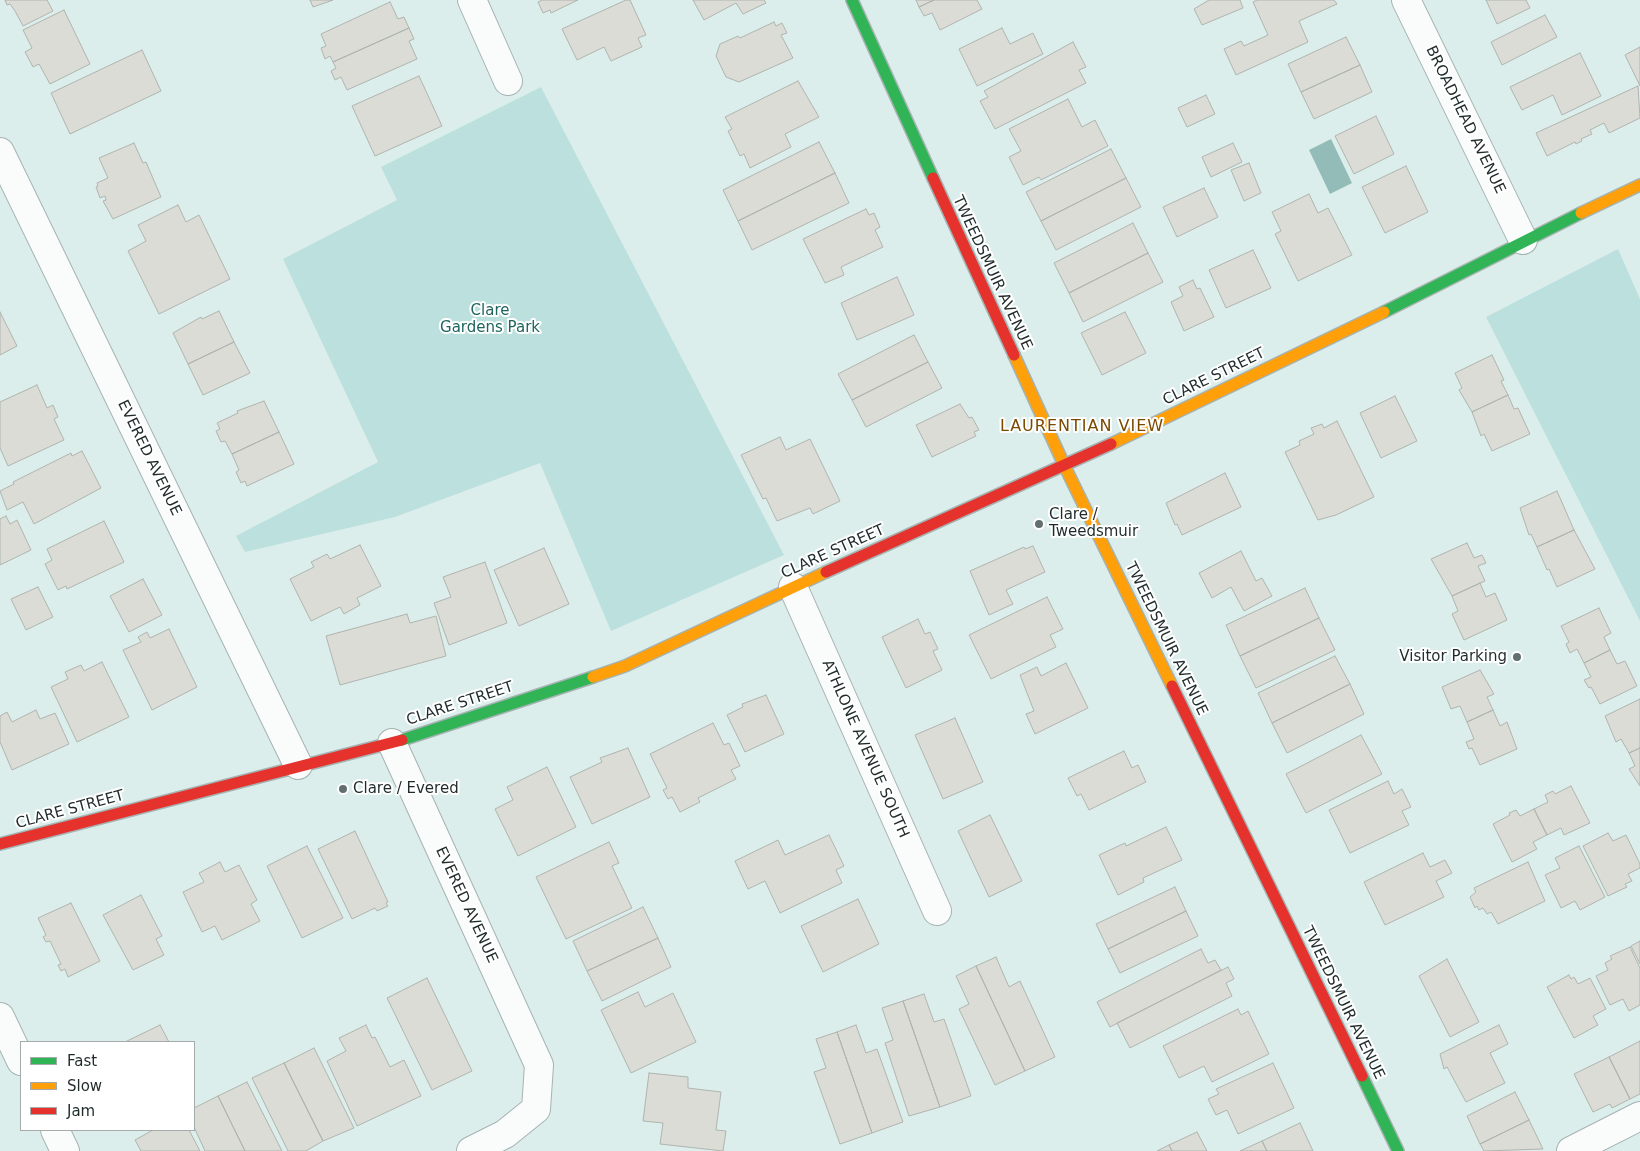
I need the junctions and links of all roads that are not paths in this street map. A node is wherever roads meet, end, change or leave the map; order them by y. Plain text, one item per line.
1 (472, 0) edge
2 (852, 0) edge
3 (1406, 0) edge
4 (508, 81) dead end
5 (0, 152) edge
6 (1640, 185) edge
7 (1523, 240) junction
8 (1065, 467) junction
9 (794, 587) junction
10 (392, 743) junction
11 (298, 765) junction
12 (0, 844) edge
13 (937, 912) dead end
14 (0, 1017) edge
15 (20, 1059) edge
16 (1640, 1116) edge
17 (55, 1131) edge
18 (65, 1151) edge
19 (471, 1151) edge
20 (1398, 1151) edge
21 (1571, 1151) edge

1 - 4 street
2 - 8 street, TWEEDSMUIR AVENUE
3 - 7 street, BROADHEAD AVENUE
5 - 11 street, EVERED AVENUE
6 - 7 street, CLARE STREET
7 - 8 street, CLARE STREET
8 - 9 street, CLARE STREET
8 - 20 street, TWEEDSMUIR AVENUE
9 - 10 street, CLARE STREET
9 - 13 street, ATHLONE AVENUE SOUTH
10 - 11 street, CLARE STREET
10 - 19 street, EVERED AVENUE
11 - 12 street, CLARE STREET
14 - 15 street
16 - 21 street
17 - 18 street

